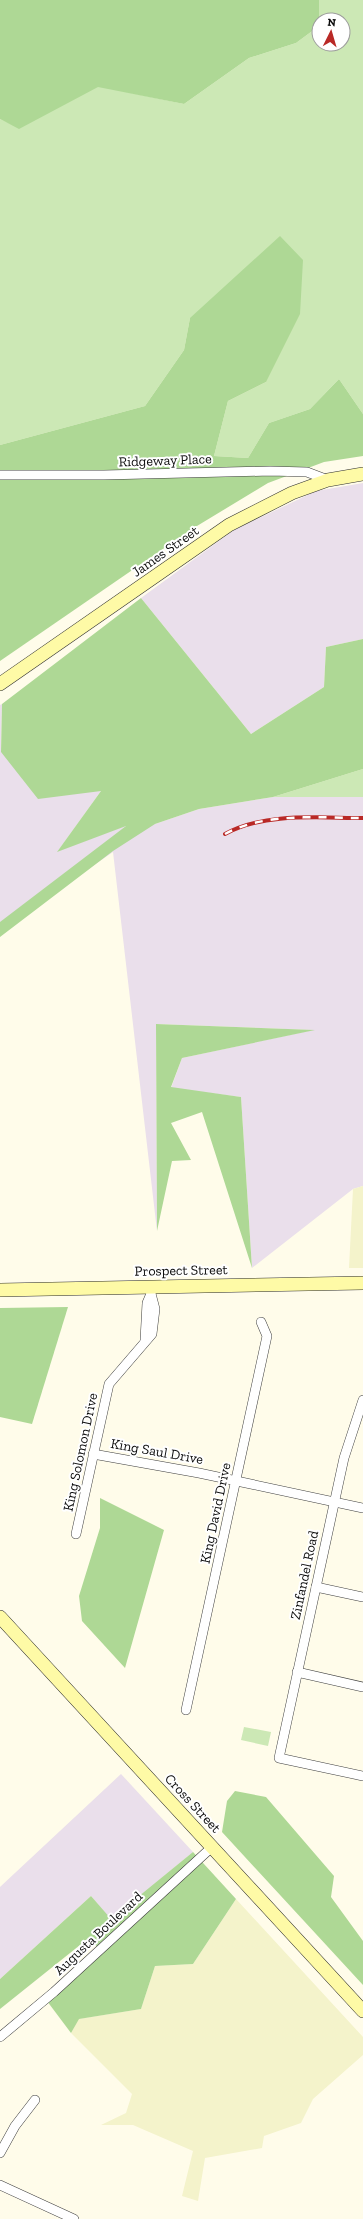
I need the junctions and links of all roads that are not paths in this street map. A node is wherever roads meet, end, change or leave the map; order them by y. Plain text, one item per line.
1 (363, 474) edge
2 (0, 475) edge
3 (328, 480) junction
4 (0, 684) edge
5 (363, 1283) edge
6 (0, 1290) edge
7 (150, 1291) junction
8 (261, 1322) dead end
9 (363, 1400) edge
10 (93, 1454) junction
11 (236, 1481) junction
12 (334, 1502) junction
13 (363, 1508) edge
14 (76, 1534) dead end
15 (316, 1587) junction
16 (363, 1597) edge
17 (0, 1617) edge
18 (297, 1672) junction
19 (363, 1686) edge
20 (186, 1710) dead end
21 (363, 1776) edge
22 (212, 1847) junction
23 (363, 2011) edge
24 (0, 2037) edge
25 (34, 2100) dead end
26 (0, 2153) edge
27 (0, 2185) edge
28 (74, 2219) edge

1 - 3 street, James Street
2 - 3 street, Ridgeway Place
3 - 4 street, James Street
5 - 7 street, Prospect Street
6 - 7 street, Prospect Street
7 - 10 street, King Solomon Drive
8 - 11 street, King David Drive
9 - 12 street, Zinfandel Road
10 - 11 street, King Saul Drive
10 - 14 street, King Solomon Drive
11 - 12 street, King Saul Drive
11 - 20 street, King David Drive
12 - 13 street, King Saul Drive
12 - 15 street, Zinfandel Road
15 - 16 street
15 - 18 street, Zinfandel Road
17 - 22 street, Cross Street
18 - 19 street
18 - 21 street, Zinfandel Road
22 - 23 street, Cross Street
22 - 24 street, Augusta Boulevard
25 - 26 street
27 - 28 street

